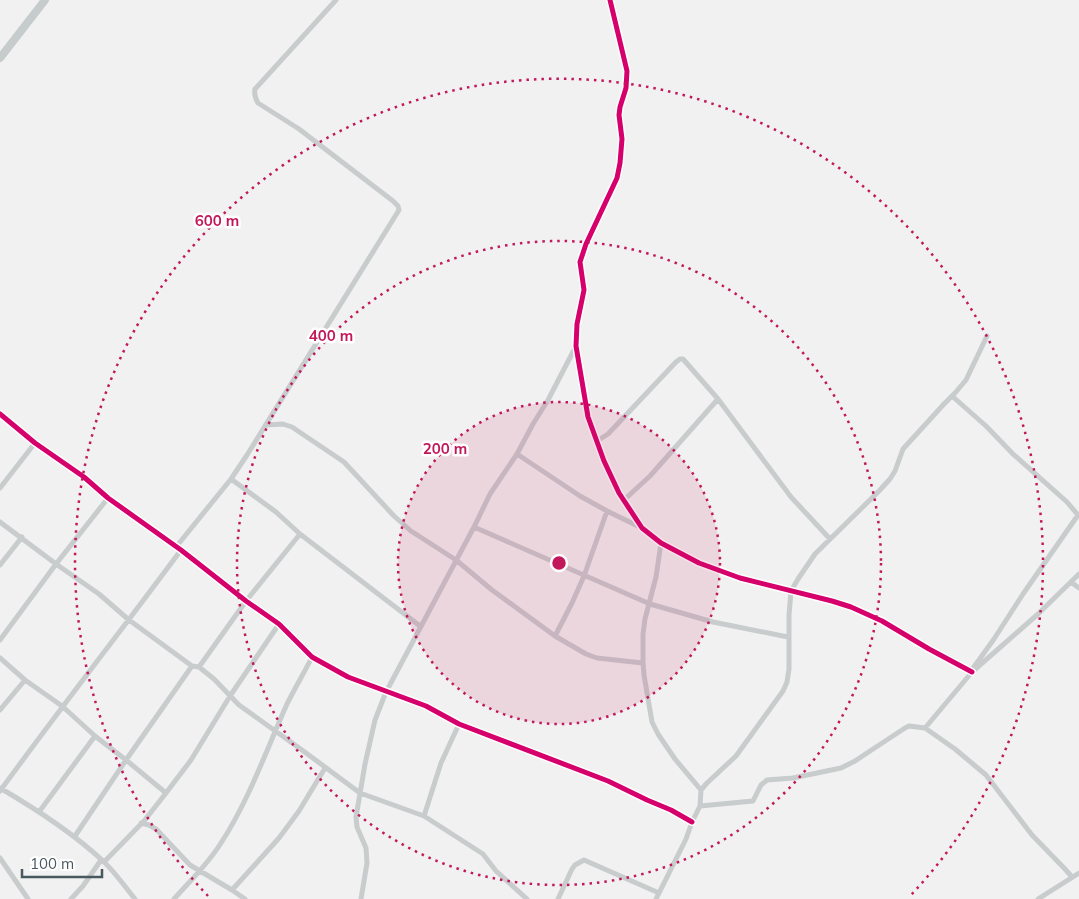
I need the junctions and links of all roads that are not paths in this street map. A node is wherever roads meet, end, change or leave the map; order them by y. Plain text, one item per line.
1 (45, 0) edge
2 (336, 0) edge
3 (610, 0) edge
4 (0, 58) edge
5 (987, 336) dead end
6 (576, 346) junction
7 (952, 396) junction
8 (718, 399) junction
9 (0, 414) edge
10 (266, 425) junction
11 (597, 441) junction
12 (35, 443) junction
13 (517, 454) junction
14 (231, 479) junction
15 (0, 488) edge
16 (108, 498) junction
17 (624, 500) junction
18 (607, 511) junction
19 (1078, 515) edge
20 (0, 522) edge
21 (474, 527) junction
22 (642, 528) junction
23 (300, 534) junction
24 (22, 538) junction
25 (830, 539) junction
26 (661, 543) junction
27 (178, 548) junction
28 (456, 560) junction
29 (56, 564) junction
30 (0, 565) edge
31 (1079, 574) edge
32 (584, 576) junction
33 (1071, 582) junction
34 (1079, 588) edge
35 (791, 591) junction
36 (246, 601) junction
37 (650, 604) junction
38 (129, 620) junction
39 (279, 624) junction
40 (420, 626) junction
41 (555, 636) junction
42 (788, 637) junction
43 (0, 640) edge
44 (312, 657) junction
45 (0, 658) edge
46 (643, 663) junction
47 (192, 666) junction
48 (199, 667) junction
49 (972, 672) junction
50 (25, 680) junction
51 (386, 692) junction
52 (230, 696) junction
53 (62, 706) junction
54 (0, 710) edge
55 (459, 724) junction
56 (925, 728) junction
57 (275, 732) junction
58 (95, 736) junction
59 (126, 760) junction
60 (325, 768) junction
61 (1, 789) edge
62 (701, 790) junction
63 (166, 793) junction
64 (360, 794) junction
65 (700, 806) junction
66 (39, 812) junction
67 (424, 816) junction
68 (692, 822) junction
69 (142, 823) junction
70 (75, 836) junction
71 (0, 858) edge
72 (103, 861) junction
73 (199, 871) junction
74 (1079, 873) edge
75 (1072, 877) junction
76 (232, 890) junction
77 (659, 893) junction
78 (28, 899) edge
79 (71, 899) edge
80 (135, 899) edge
81 (174, 899) edge
82 (245, 899) edge
83 (361, 899) edge
84 (527, 899) edge
85 (558, 899) edge
86 (656, 899) edge
87 (1038, 899) edge

1 - 4 main road
2 - 10 street
3 - 6 street
5 - 7 street
6 - 11 street
6 - 13 street
7 - 19 street
7 - 25 street
8 - 11 street
8 - 17 street
8 - 25 street
9 - 12 street
10 - 14 street
10 - 28 street
11 - 17 street
12 - 15 street
12 - 16 street
13 - 18 street
13 - 21 street
14 - 23 street
14 - 27 street
16 - 27 street
16 - 29 street
17 - 22 street
18 - 22 street
18 - 32 street
19 - 49 street
20 - 24 street
21 - 28 street
21 - 32 street
22 - 26 street
23 - 36 street
23 - 40 street
24 - 29 street
24 - 30 street
25 - 35 street
26 - 35 street
26 - 37 street
27 - 36 street
27 - 38 street
28 - 40 street
28 - 41 street
29 - 38 street
29 - 43 street
31 - 33 street
32 - 37 street
32 - 41 street
33 - 34 street
33 - 49 street
35 - 42 street
35 - 49 street
36 - 39 street
36 - 48 street
37 - 42 street
37 - 46 street
38 - 47 street
38 - 53 street
39 - 44 street
39 - 52 street
40 - 51 street
41 - 46 street
42 - 62 street
44 - 51 street
44 - 57 street
45 - 50 street
46 - 62 street
47 - 48 street
47 - 59 street
48 - 52 street
49 - 56 street
50 - 53 street
50 - 54 street
51 - 55 street
51 - 64 street
52 - 57 street
52 - 63 street
53 - 58 street
53 - 61 street
55 - 67 street
55 - 68 street
56 - 65 street
56 - 75 street
57 - 60 street
57 - 73 street
58 - 59 street
58 - 66 street
59 - 63 street
59 - 70 street
60 - 64 street
60 - 76 street
61 - 66 street
62 - 65 street
63 - 69 street
64 - 67 street
64 - 83 street
65 - 68 street
66 - 70 street
67 - 84 street
68 - 77 street
69 - 72 street
69 - 73 street
70 - 72 street
71 - 78 street
72 - 79 street
72 - 80 street
73 - 76 street
73 - 81 street
74 - 75 street
75 - 87 street
76 - 82 street
77 - 85 street
77 - 86 street

